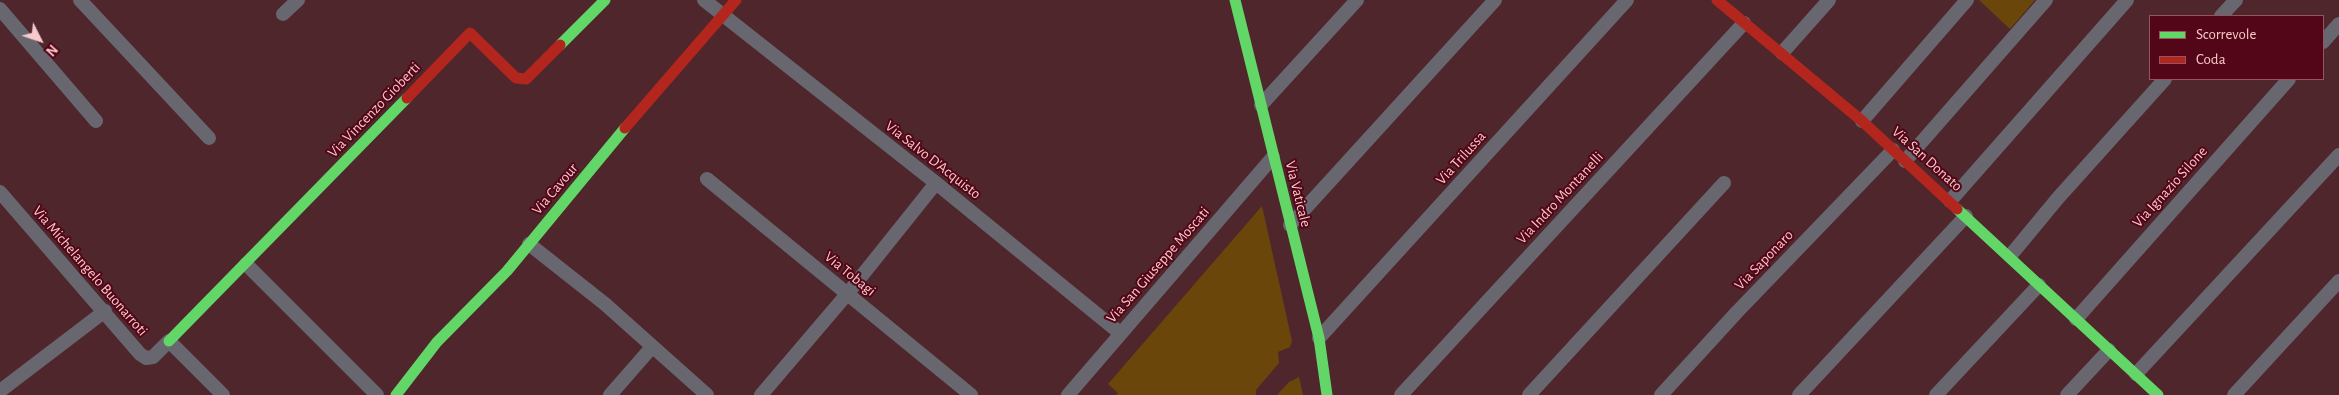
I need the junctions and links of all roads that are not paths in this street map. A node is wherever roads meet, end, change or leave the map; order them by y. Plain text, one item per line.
1 (298, 0) edge
2 (605, 0) edge
3 (704, 0) edge
4 (736, 0) edge
5 (1235, 0) edge
6 (1357, 0) edge
7 (1495, 0) edge
8 (1627, 0) edge
9 (1717, 0) edge
10 (1829, 0) edge
11 (1967, 0) edge
12 (2046, 0) edge
13 (2127, 0) edge
14 (2236, 0) edge
15 (85, 2) edge
16 (0, 9) edge
17 (283, 14) dead end
18 (2223, 15) edge
19 (723, 17) junction
20 (1744, 23) junction
21 (2339, 24) edge
22 (2324, 41) edge
23 (1782, 53) junction
24 (2164, 80) edge
25 (2289, 80) edge
26 (1261, 105) junction
27 (96, 121) dead end
28 (1862, 121) junction
29 (209, 138) dead end
30 (1893, 150) junction
31 (2339, 155) edge
32 (1273, 157) junction
33 (1905, 161) junction
34 (707, 179) dead end
35 (936, 183) junction
36 (1724, 183) dead end
37 (2, 199) edge
38 (1950, 201) junction
39 (1966, 216) junction
40 (1290, 225) junction
41 (529, 244) junction
42 (2010, 256) junction
43 (246, 264) junction
44 (2339, 281) edge
45 (2039, 285) junction
46 (848, 293) junction
47 (105, 311) junction
48 (2076, 318) junction
49 (1120, 333) junction
50 (1319, 338) junction
51 (169, 341) junction
52 (652, 347) junction
53 (2109, 350) junction
54 (2136, 374) junction
55 (0, 391) edge
56 (223, 395) edge
57 (377, 395) edge
58 (396, 395) edge
59 (610, 395) edge
60 (707, 395) edge
61 (761, 395) edge
62 (972, 395) edge
63 (1068, 395) edge
64 (1327, 395) edge
65 (1401, 395) edge
66 (1529, 395) edge
67 (1661, 395) edge
68 (1799, 395) edge
69 (1936, 395) edge
70 (2067, 395) edge
71 (2158, 395) edge
72 (2234, 395) edge

1 - 17 street
2 - 43 street, Via Vincenzo Gioberti
3 - 19 street, Via Salvo D'Acquisto
4 - 19 street, Via Cavour
5 - 26 street, Via Vaticale
6 - 26 street
7 - 40 street
8 - 50 street, Via Trilussa
9 - 20 street, Via San Donato
10 - 23 street
11 - 28 street
12 - 33 street
13 - 38 street
14 - 18 street
15 - 29 street
16 - 27 street
19 - 35 street, Via Salvo D'Acquisto
19 - 41 street, Via Cavour
20 - 23 street, Via San Donato
20 - 65 street, Via Indro Montanelli
21 - 22 street
23 - 28 street, Via San Donato
24 - 42 street
25 - 48 street, Via Ignazio Silone
26 - 32 street, Via Vaticale
28 - 30 street, Via San Donato
30 - 33 street, Via San Donato
30 - 67 street, Via Saponaro
31 - 54 street
32 - 40 street, Via Vaticale
32 - 49 street, Via San Giuseppe Moscati
33 - 38 street, Via San Donato
34 - 46 street, Via Tobagi
35 - 46 street
35 - 49 street, Via Salvo D'Acquisto
36 - 66 street
37 - 47 street, Via Michelangelo Buonarroti
38 - 39 street, Via San Donato
39 - 42 street, Via San Donato
39 - 68 street
40 - 50 street, Via Vaticale
41 - 52 street
41 - 58 street, Via Cavour
42 - 45 street, Via San Donato
43 - 51 street, Via Vincenzo Gioberti
43 - 57 street
44 - 72 street
45 - 48 street, Via San Donato
45 - 69 street
46 - 61 street
46 - 62 street, Via Tobagi
47 - 51 street, Via Michelangelo Buonarroti
47 - 55 street
48 - 53 street, Via San Donato
49 - 63 street, Via San Giuseppe Moscati
50 - 64 street, Via Vaticale
51 - 56 street, Via Michelangelo Buonarroti
52 - 59 street
52 - 60 street
53 - 54 street, Via San Donato
53 - 70 street
54 - 71 street, Via San Donato

